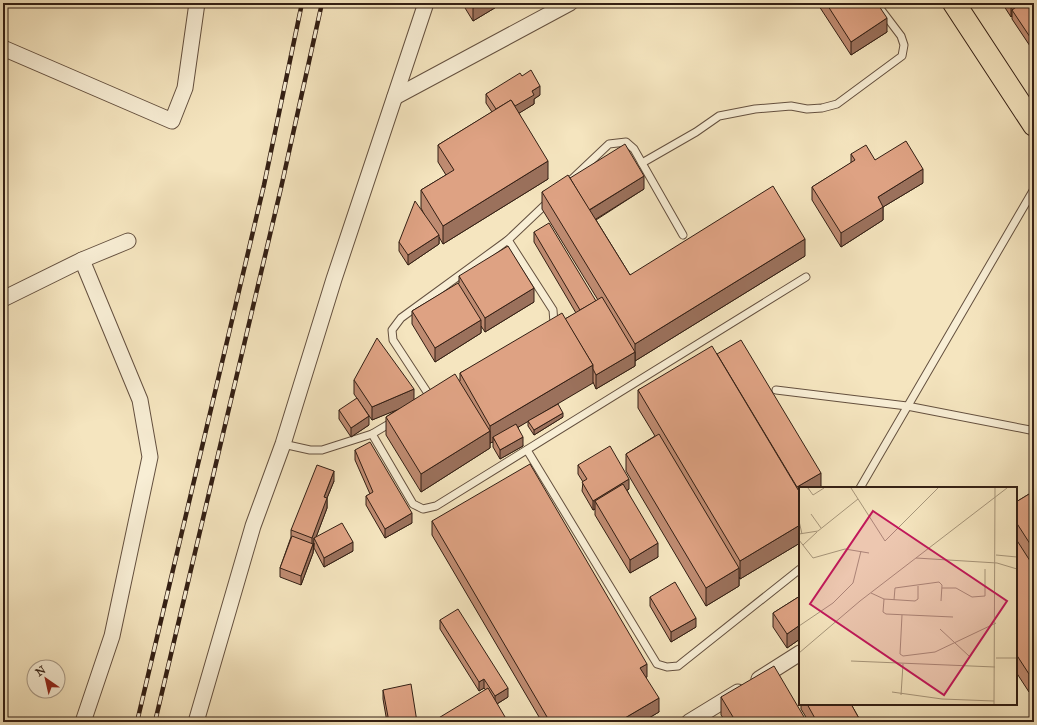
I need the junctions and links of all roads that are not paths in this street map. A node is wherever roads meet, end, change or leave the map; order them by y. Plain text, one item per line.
1 (197, 3) edge
2 (426, 3) edge
3 (570, 3) edge
4 (876, 3) edge
5 (954, 3) edge
6 (3, 48) edge
7 (395, 97) junction
8 (1034, 125) edge
9 (642, 163) junction
10 (564, 187) edge
11 (1034, 188) edge
12 (553, 197) edge
13 (683, 235) dead end
14 (508, 240) junction
15 (128, 241) dead end
16 (82, 260) junction
17 (806, 276) dead end
18 (3, 299) edge
19 (544, 332) edge
20 (776, 390) dead end
21 (431, 398) edge
22 (907, 406) junction
23 (398, 418) edge
24 (1030, 430) dead end
25 (372, 434) junction
26 (283, 444) junction
27 (526, 450) junction
28 (861, 487) edge
29 (799, 570) edge
30 (799, 654) edge
31 (711, 716) edge
32 (83, 722) edge
33 (196, 722) edge
34 (689, 722) edge

1 - 6 street
2 - 7 street
3 - 7 street
4 - 9 lane
5 - 8 highway
7 - 26 street
9 - 10 lane
9 - 13 lane
11 - 22 lane
12 - 14 lane
14 - 19 lane
14 - 21 lane
15 - 16 street
16 - 18 street
16 - 32 street
17 - 27 lane
20 - 22 lane
22 - 24 lane
22 - 28 lane
23 - 25 lane
25 - 26 lane
25 - 27 lane
26 - 33 street
27 - 29 lane
30 - 31 street
31 - 34 street

